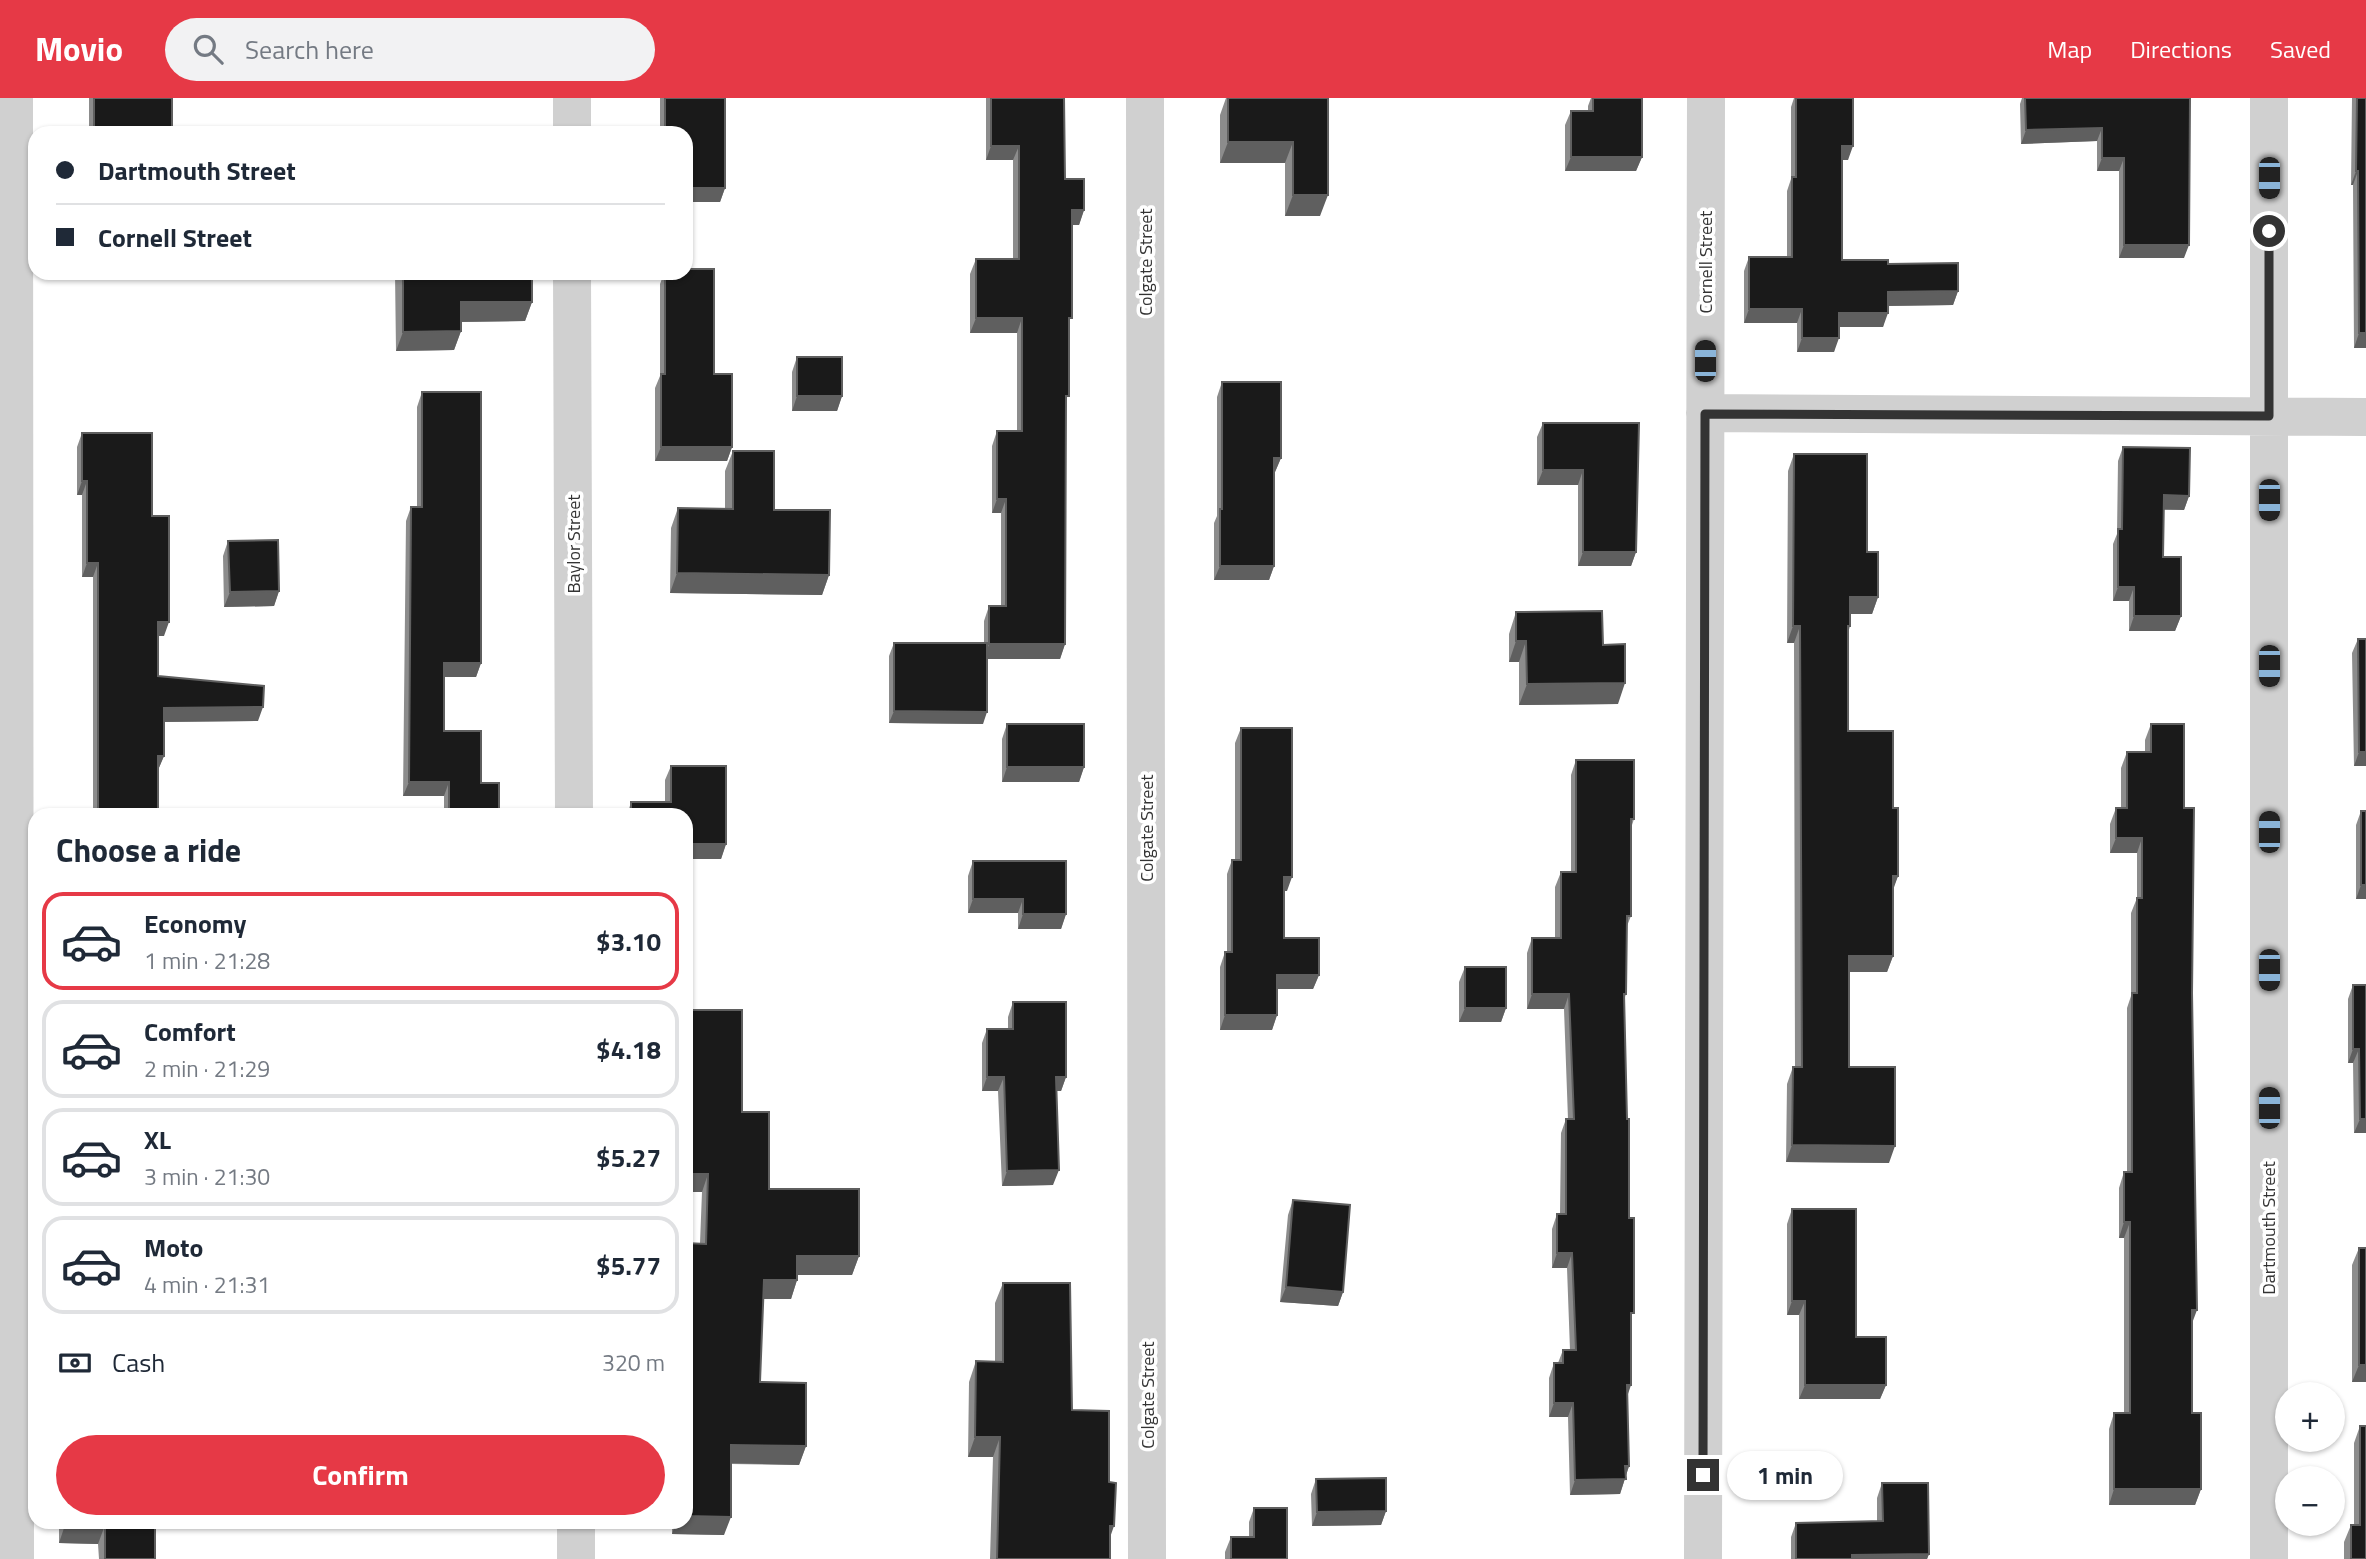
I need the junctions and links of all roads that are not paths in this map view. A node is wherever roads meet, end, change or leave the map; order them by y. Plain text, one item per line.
1 (14, 98) edge
2 (572, 98) edge
3 (1145, 98) edge
4 (1706, 98) edge
5 (2269, 98) edge
6 (572, 126) edge
7 (572, 280) edge
8 (1705, 414) junction
9 (2269, 416) junction
10 (2366, 417) edge
11 (574, 808) edge
12 (576, 1529) edge
13 (15, 1559) edge
14 (576, 1559) edge
15 (1147, 1559) edge
16 (1703, 1559) edge
17 (2269, 1559) edge

1 - 13 street
2 - 6 street
3 - 15 street, Colgate Street
4 - 8 street, Cornell Street
5 - 9 street, Dartmouth Street
7 - 11 street, Baylor Street
8 - 9 street
8 - 16 street, Cornell Street
9 - 10 street
9 - 17 street, Dartmouth Street
12 - 14 street

